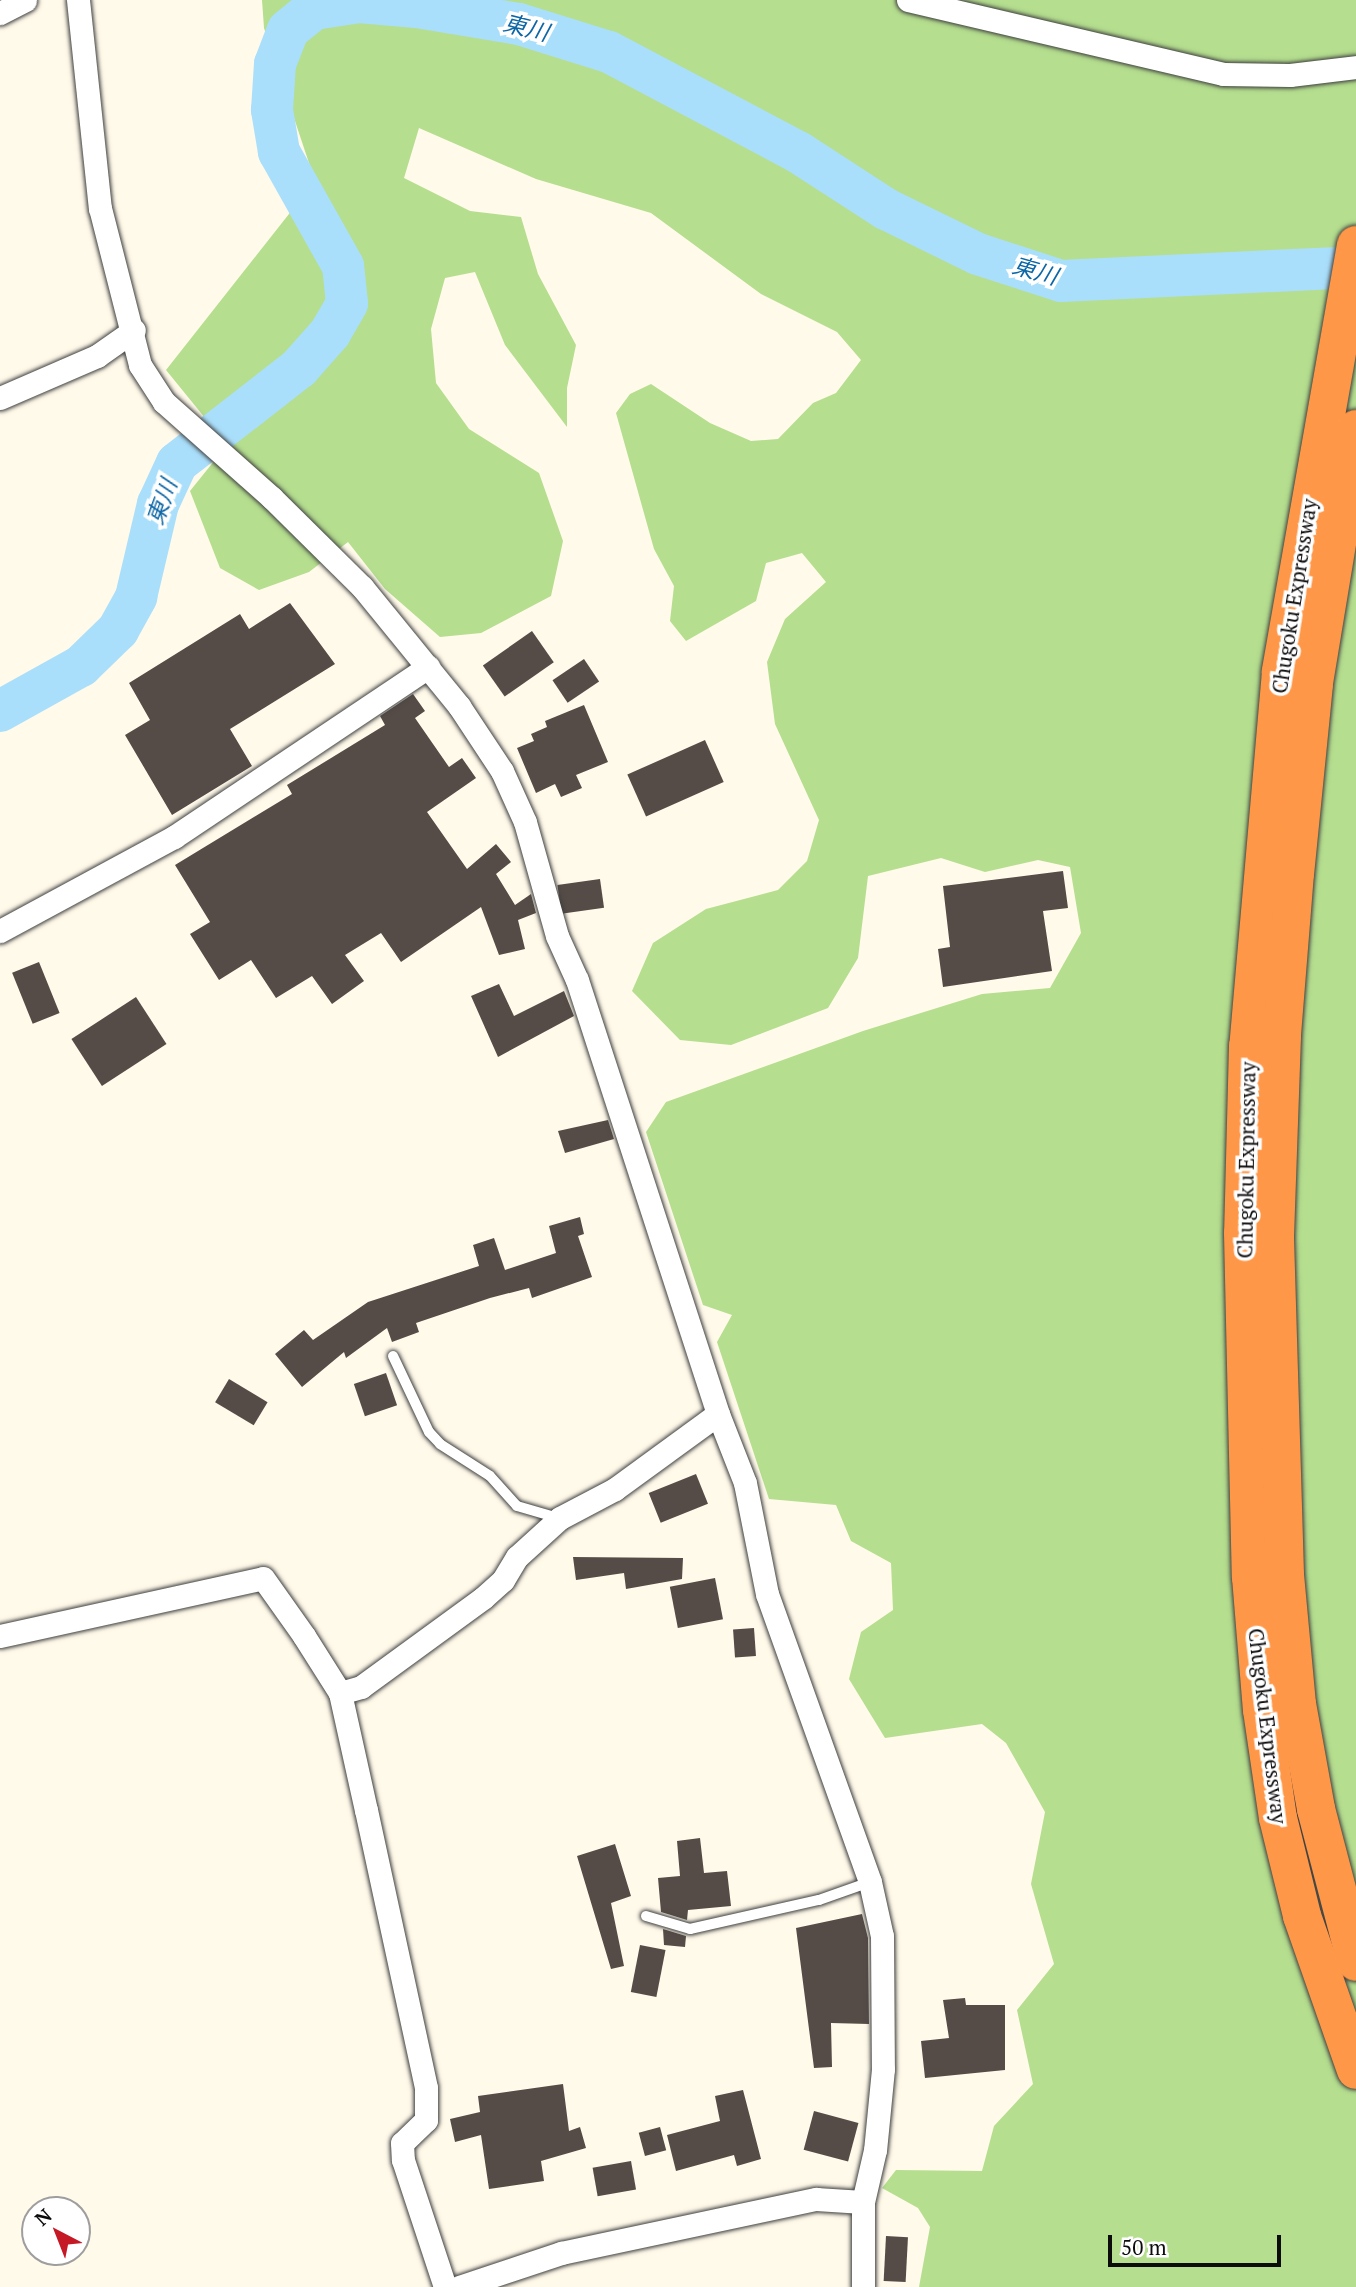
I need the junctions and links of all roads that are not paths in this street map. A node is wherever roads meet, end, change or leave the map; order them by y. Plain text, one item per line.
1 (25, 0) edge
2 (78, 0) edge
3 (908, 0) edge
4 (0, 13) edge
5 (1356, 67) edge
6 (1355, 249) edge
7 (134, 330) junction
8 (0, 398) edge
9 (1356, 429) edge
10 (428, 667) junction
11 (0, 931) edge
12 (393, 1356) dead end
13 (718, 1414) junction
14 (560, 1518) junction
15 (0, 1636) edge
16 (340, 1693) junction
17 (870, 1882) junction
18 (646, 1916) dead end
19 (1356, 1962) edge
20 (1356, 2070) edge
21 (863, 2202) junction
22 (445, 2287) edge
23 (459, 2287) edge
24 (863, 2287) edge

1 - 4 street
2 - 7 street
3 - 5 street
6 - 20 highway, Chugoku Expressway
7 - 8 street
7 - 10 street
9 - 19 highway, Chugoku Expressway
10 - 11 street
10 - 13 street
12 - 14 lane
13 - 14 street
13 - 17 street
14 - 16 street
15 - 16 street
16 - 22 street
17 - 18 lane
17 - 21 street
21 - 23 street
21 - 24 street

